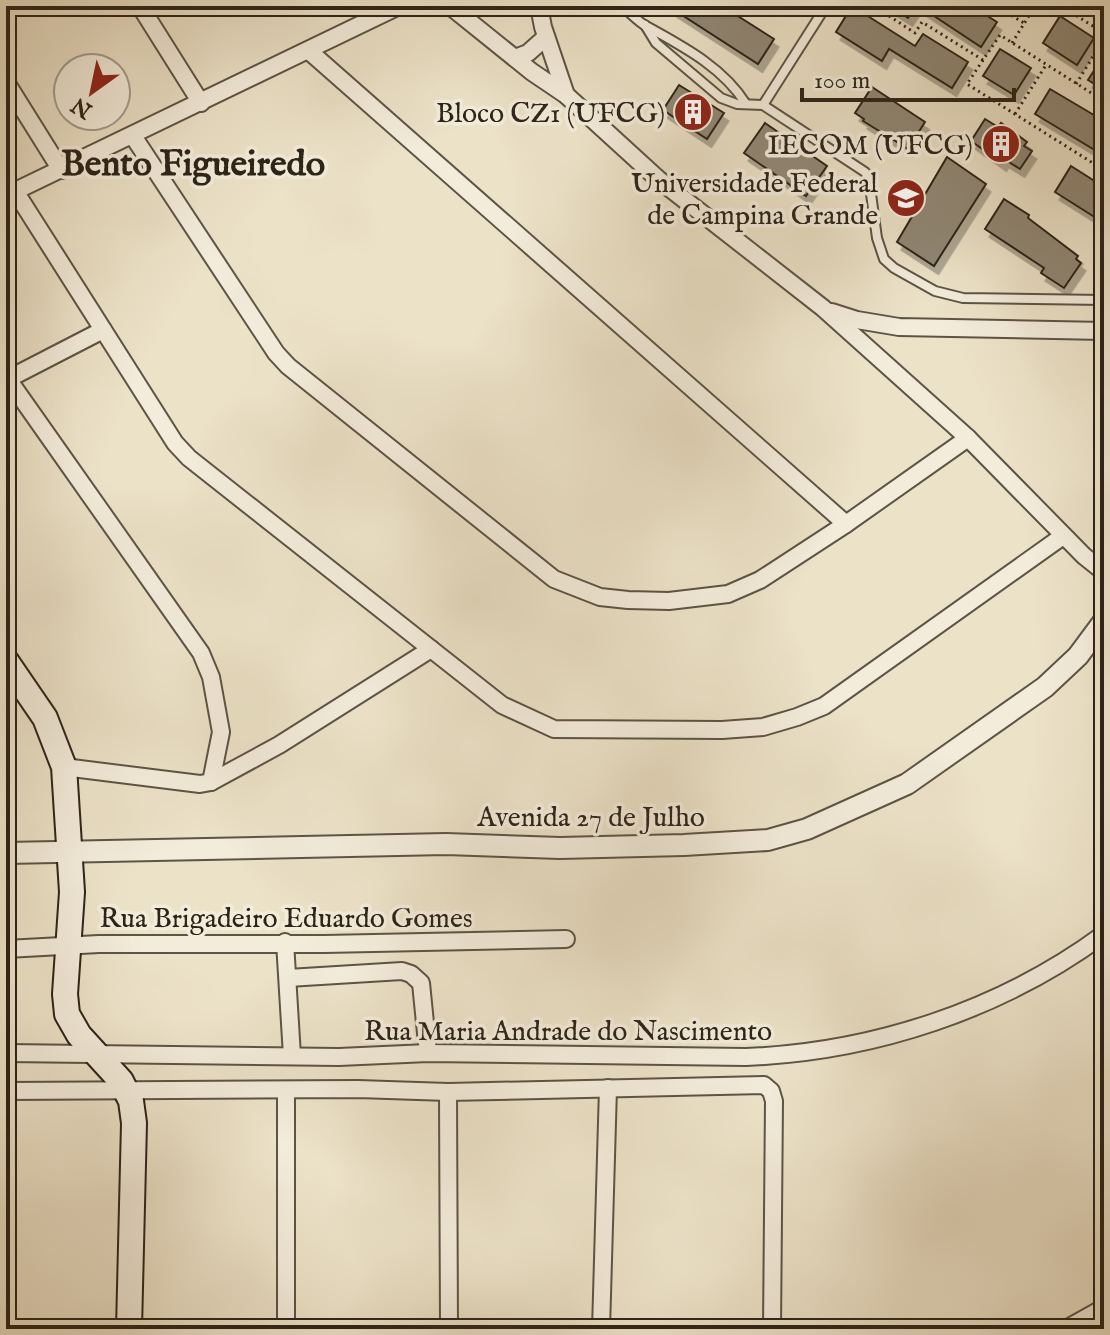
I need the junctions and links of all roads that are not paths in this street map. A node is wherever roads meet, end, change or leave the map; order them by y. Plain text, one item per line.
1 (140, 6) edge
2 (399, 6) edge
3 (539, 6) edge
4 (621, 6) edge
5 (826, 6) edge
6 (453, 7) edge
7 (645, 25) junction
8 (546, 37) junction
9 (309, 51) junction
10 (515, 58) junction
11 (6, 82) edge
12 (566, 95) junction
13 (201, 103) junction
14 (746, 104) junction
15 (763, 105) junction
16 (133, 136) junction
17 (61, 170) junction
18 (11, 193) edge
19 (1104, 300) edge
20 (823, 308) junction
21 (103, 330) junction
22 (1104, 331) edge
23 (7, 379) edge
24 (968, 438) junction
25 (846, 524) junction
26 (1063, 536) junction
27 (1104, 572) edge
28 (1104, 621) edge
29 (431, 649) junction
30 (6, 661) edge
31 (64, 767) junction
32 (211, 782) junction
33 (69, 851) junction
34 (6, 853) edge
35 (1104, 934) edge
36 (566, 939) dead end
37 (285, 942) junction
38 (68, 945) junction
39 (6, 949) edge
40 (288, 978) junction
41 (6, 1053) edge
42 (428, 1053) junction
43 (292, 1056) junction
44 (103, 1060) junction
45 (608, 1088) junction
46 (286, 1090) junction
47 (6, 1091) edge
48 (127, 1092) junction
49 (448, 1092) junction
50 (1104, 1310) edge
51 (129, 1329) edge
52 (286, 1329) edge
53 (449, 1329) edge
54 (601, 1329) edge
55 (772, 1329) edge
56 (1070, 1329) edge

1 - 13 street
2 - 9 street
3 - 8 street
4 - 7 lane
5 - 15 lane
6 - 10 street
7 - 14 lane
7 - 14 lane
8 - 10 street
8 - 12 street
9 - 13 street
9 - 25 street
10 - 12 street
11 - 17 street
12 - 20 street
13 - 16 street
14 - 15 lane
15 - 19 lane
16 - 17 street
16 - 25 street
17 - 18 street
18 - 21 street
20 - 22 street
20 - 24 street
21 - 23 street
21 - 29 street
23 - 32 street
24 - 25 street
24 - 26 street
26 - 27 street
26 - 29 street
28 - 33 street, Avenida 27 de Julho
29 - 32 street
30 - 31 main road
31 - 32 street
31 - 33 main road
33 - 34 street, Avenida 27 de Julho
33 - 38 main road
35 - 42 street, Rua Maria Andrade do Nascimento
36 - 37 street, Rua Brigadeiro Eduardo Gomes
37 - 38 street, Rua Brigadeiro Eduardo Gomes
37 - 40 street
38 - 39 street, Rua Brigadeiro Eduardo Gomes
38 - 44 main road
40 - 42 street
40 - 43 street
41 - 44 street, Rua Maria Andrade do Nascimento
42 - 43 street, Rua Maria Andrade do Nascimento
43 - 44 street, Rua Maria Andrade do Nascimento
44 - 48 main road
45 - 49 street, Rua Maria Andrade do Nascimento
45 - 54 street
45 - 55 street, Rua Maria Andrade do Nascimento
46 - 48 street, Rua Maria Andrade do Nascimento
46 - 49 street, Rua Maria Andrade do Nascimento
46 - 52 street
47 - 48 street, Rua Maria Andrade do Nascimento
48 - 51 main road
49 - 53 street
50 - 56 street

